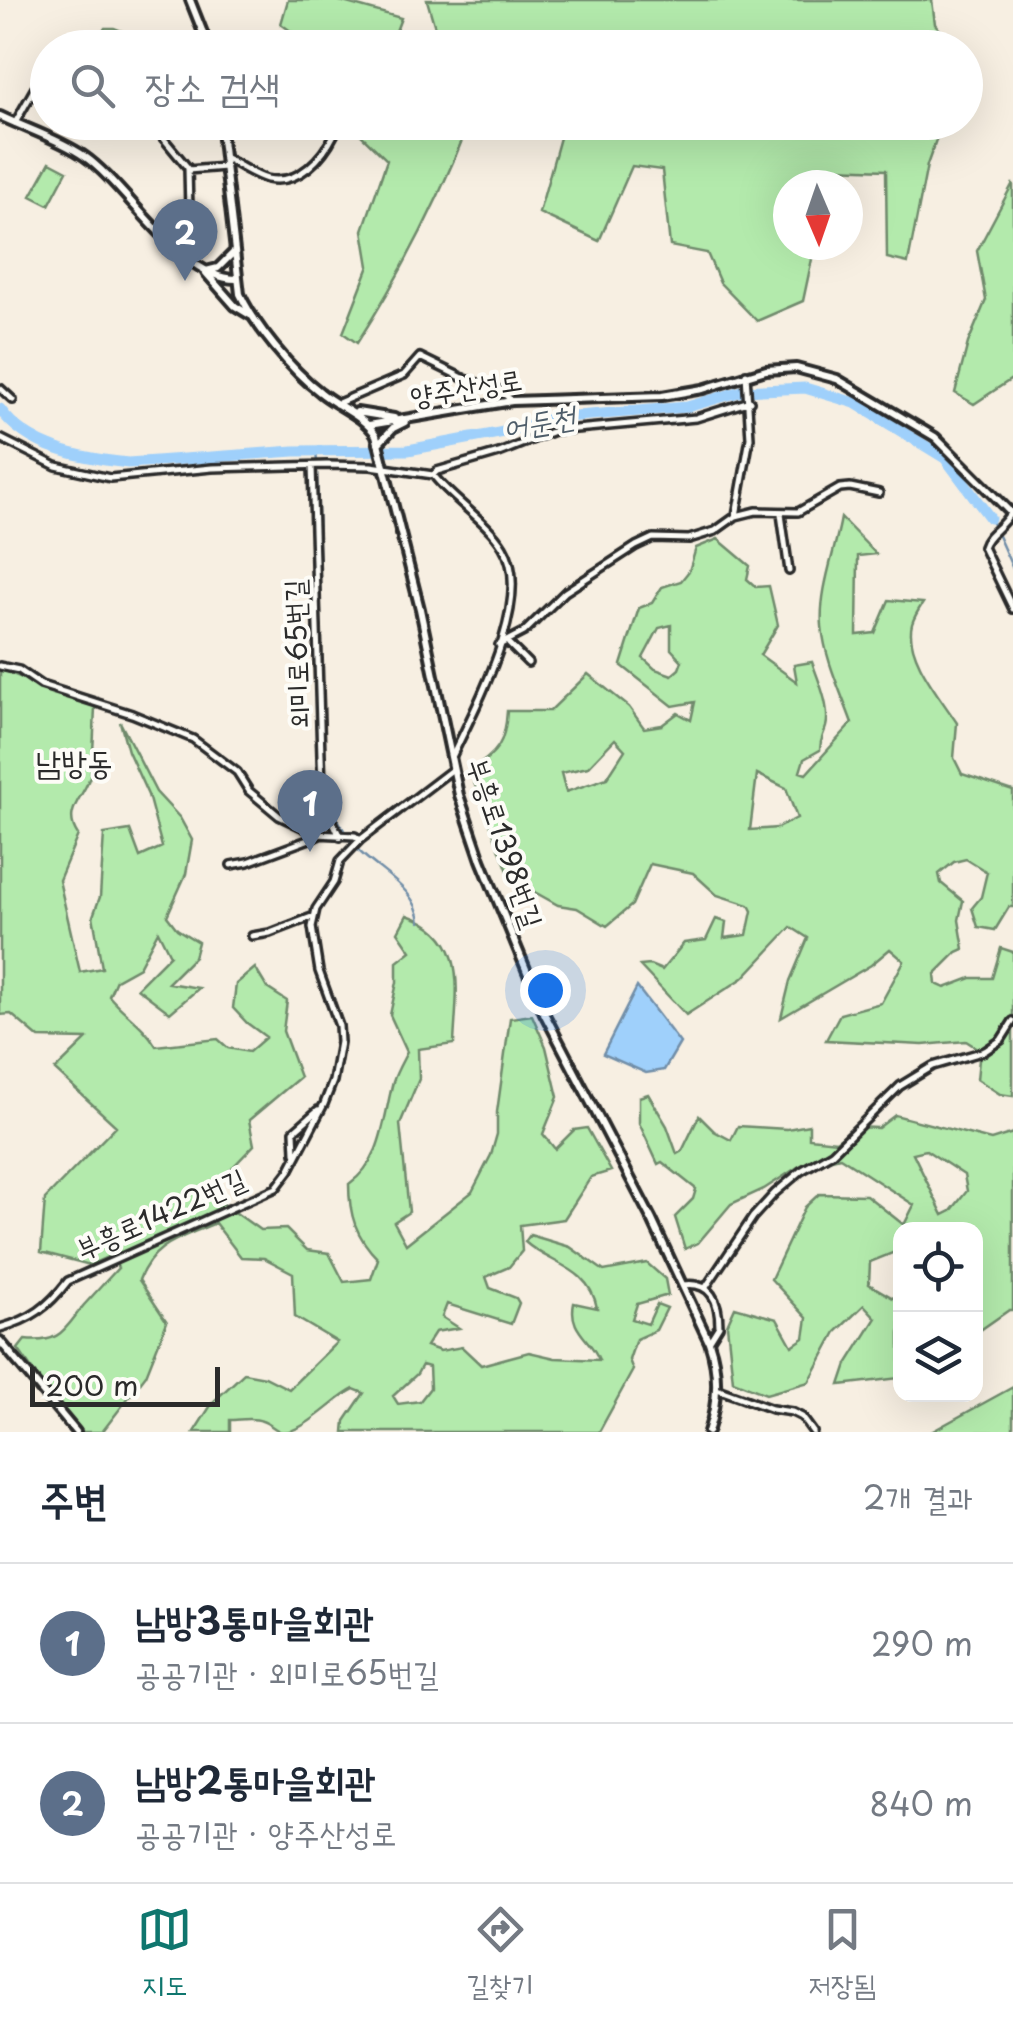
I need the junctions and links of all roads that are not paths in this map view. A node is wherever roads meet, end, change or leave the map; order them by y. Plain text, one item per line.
1 (190, 0) edge
2 (202, 30) edge
3 (30, 97) edge
4 (0, 116) edge
5 (15, 123) junction
6 (30, 130) edge
7 (50, 140) edge
8 (164, 140) edge
9 (222, 140) edge
10 (331, 140) edge
11 (224, 157) junction
12 (225, 168) junction
13 (188, 170) junction
14 (167, 238) junction
15 (234, 252) junction
16 (205, 272) junction
17 (237, 279) junction
18 (250, 315) junction
19 (747, 378) junction
20 (0, 388) edge
21 (13, 400) dead end
22 (512, 401) junction
23 (750, 401) junction
24 (338, 405) junction
25 (415, 418) junction
26 (368, 425) junction
27 (0, 438) edge
28 (378, 444) junction
29 (312, 466) junction
30 (382, 468) junction
31 (433, 476) junction
32 (879, 494) dead end
33 (781, 514) junction
34 (1012, 514) edge
35 (736, 516) junction
36 (790, 570) dead end
37 (1013, 609) edge
38 (503, 642) junction
39 (528, 663) dead end
40 (0, 666) edge
41 (451, 759) junction
42 (454, 770) junction
43 (320, 834) junction
44 (345, 837) junction
45 (356, 844) junction
46 (231, 865) dead end
47 (314, 916) junction
48 (252, 936) dead end
49 (1013, 1022) edge
50 (321, 1109) junction
51 (295, 1157) junction
52 (683, 1285) junction
53 (706, 1287) junction
54 (0, 1328) edge
55 (0, 1342) edge
56 (708, 1342) junction
57 (717, 1389) junction
58 (76, 1432) edge
59 (708, 1432) edge
60 (814, 1432) edge

1 - 2 street
3 - 5 street
4 - 5 street
5 - 6 street
7 - 14 street
8 - 13 street
9 - 11 street
10 - 11 street
11 - 12 street
12 - 13 street
12 - 15 street
13 - 14 street
14 - 16 street
15 - 16 street
15 - 17 street
16 - 17 street
16 - 18 street
17 - 18 street
18 - 24 street
19 - 22 street, 양주산성로
19 - 23 street
19 - 34 street, 양주산성로
20 - 21 street
22 - 24 street
22 - 25 street, 양주산성로
23 - 31 street
23 - 35 street
24 - 25 street
24 - 26 street
25 - 26 street, 양주산성로
25 - 28 street
26 - 28 street, 부흥로1398번길
27 - 29 street
28 - 30 street, 부흥로1398번길
29 - 30 street
29 - 44 street, 외미로65번길
30 - 31 street
30 - 41 street, 부흥로1398번길
31 - 38 street
32 - 33 street
33 - 35 street
33 - 36 street
34 - 37 street
35 - 38 street
38 - 39 street
38 - 41 street
40 - 43 street
41 - 42 street, 부흥로1398번길
42 - 45 street
42 - 52 street, 부흥로1398번길
43 - 44 street
43 - 46 street
44 - 45 street
45 - 47 street
47 - 48 street
47 - 50 street
49 - 53 street
50 - 51 street
50 - 51 street
51 - 54 street, 부흥로1422번길
52 - 53 street
52 - 56 street, 부흥로1398번길
53 - 56 street
55 - 58 street
56 - 57 street, 부흥로1398번길
57 - 59 street, 부흥로1398번길
57 - 60 street

